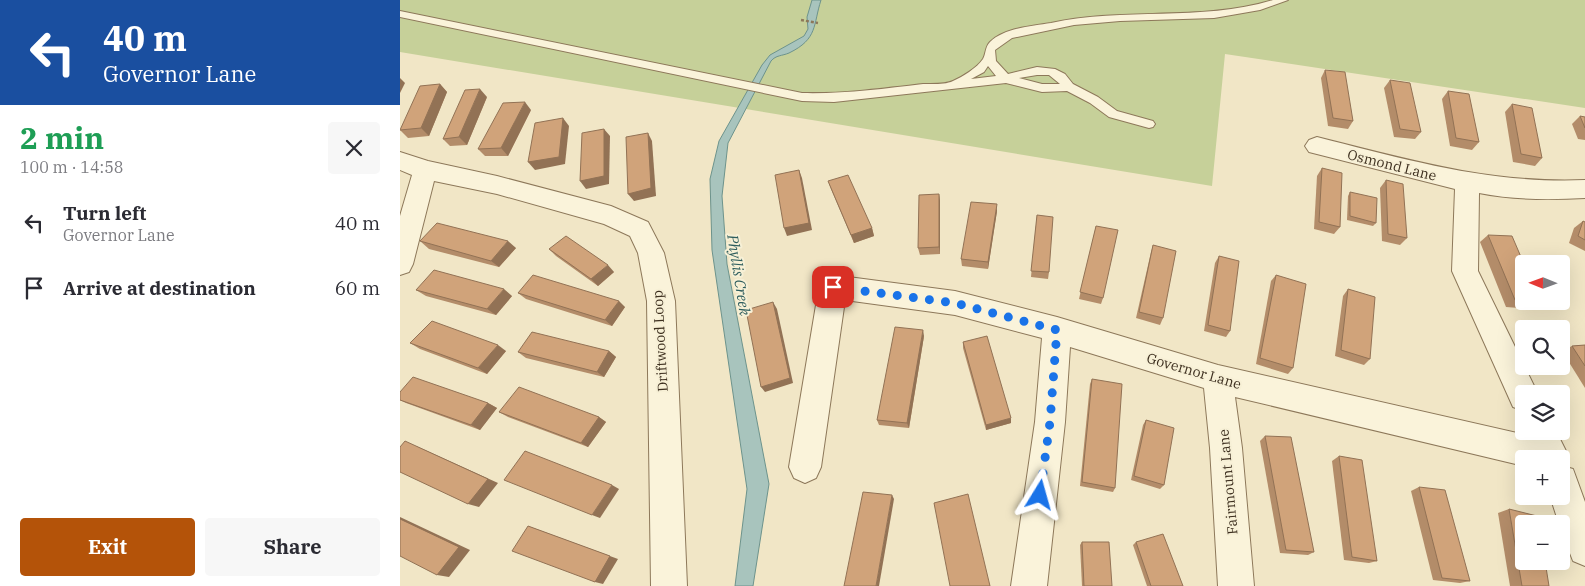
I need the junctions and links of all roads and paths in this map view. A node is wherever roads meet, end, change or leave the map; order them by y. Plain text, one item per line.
1 (1283, 0) edge
2 (400, 14) edge
3 (801, 20) dead end
4 (818, 23) dead end
5 (988, 58) junction
6 (1006, 79) junction
7 (740, 84) joint
8 (950, 86) junction
9 (1069, 87) junction
10 (1149, 124) dead end
11 (1317, 146) dead end
12 (413, 165) edge
13 (1467, 183) junction
14 (1585, 189) edge
15 (400, 264) edge
16 (1057, 330) junction
17 (1218, 379) junction
18 (1518, 385) edge
19 (1522, 450) edge
20 (804, 467) dead end
21 (1569, 505) edge
22 (1585, 550) edge
23 (668, 586) edge
24 (1028, 586) edge
25 (1236, 586) edge

1 - 5 lane
2 - 7 lane
3 - 4 path
5 - 6 lane
5 - 8 lane
6 - 8 lane
6 - 9 lane
6 - 9 lane
7 - 8 lane
9 - 10 lane
11 - 13 street, Osmond Lane
12 - 15 street
12 - 23 street, Driftwood Loop
13 - 14 street, Osmond Lane
13 - 18 street
16 - 17 street, Governor Lane
16 - 20 street, Governor Lane
16 - 24 street
17 - 19 street, Governor Lane
17 - 25 street, Fairmount Lane
21 - 22 street, Governor Lane

